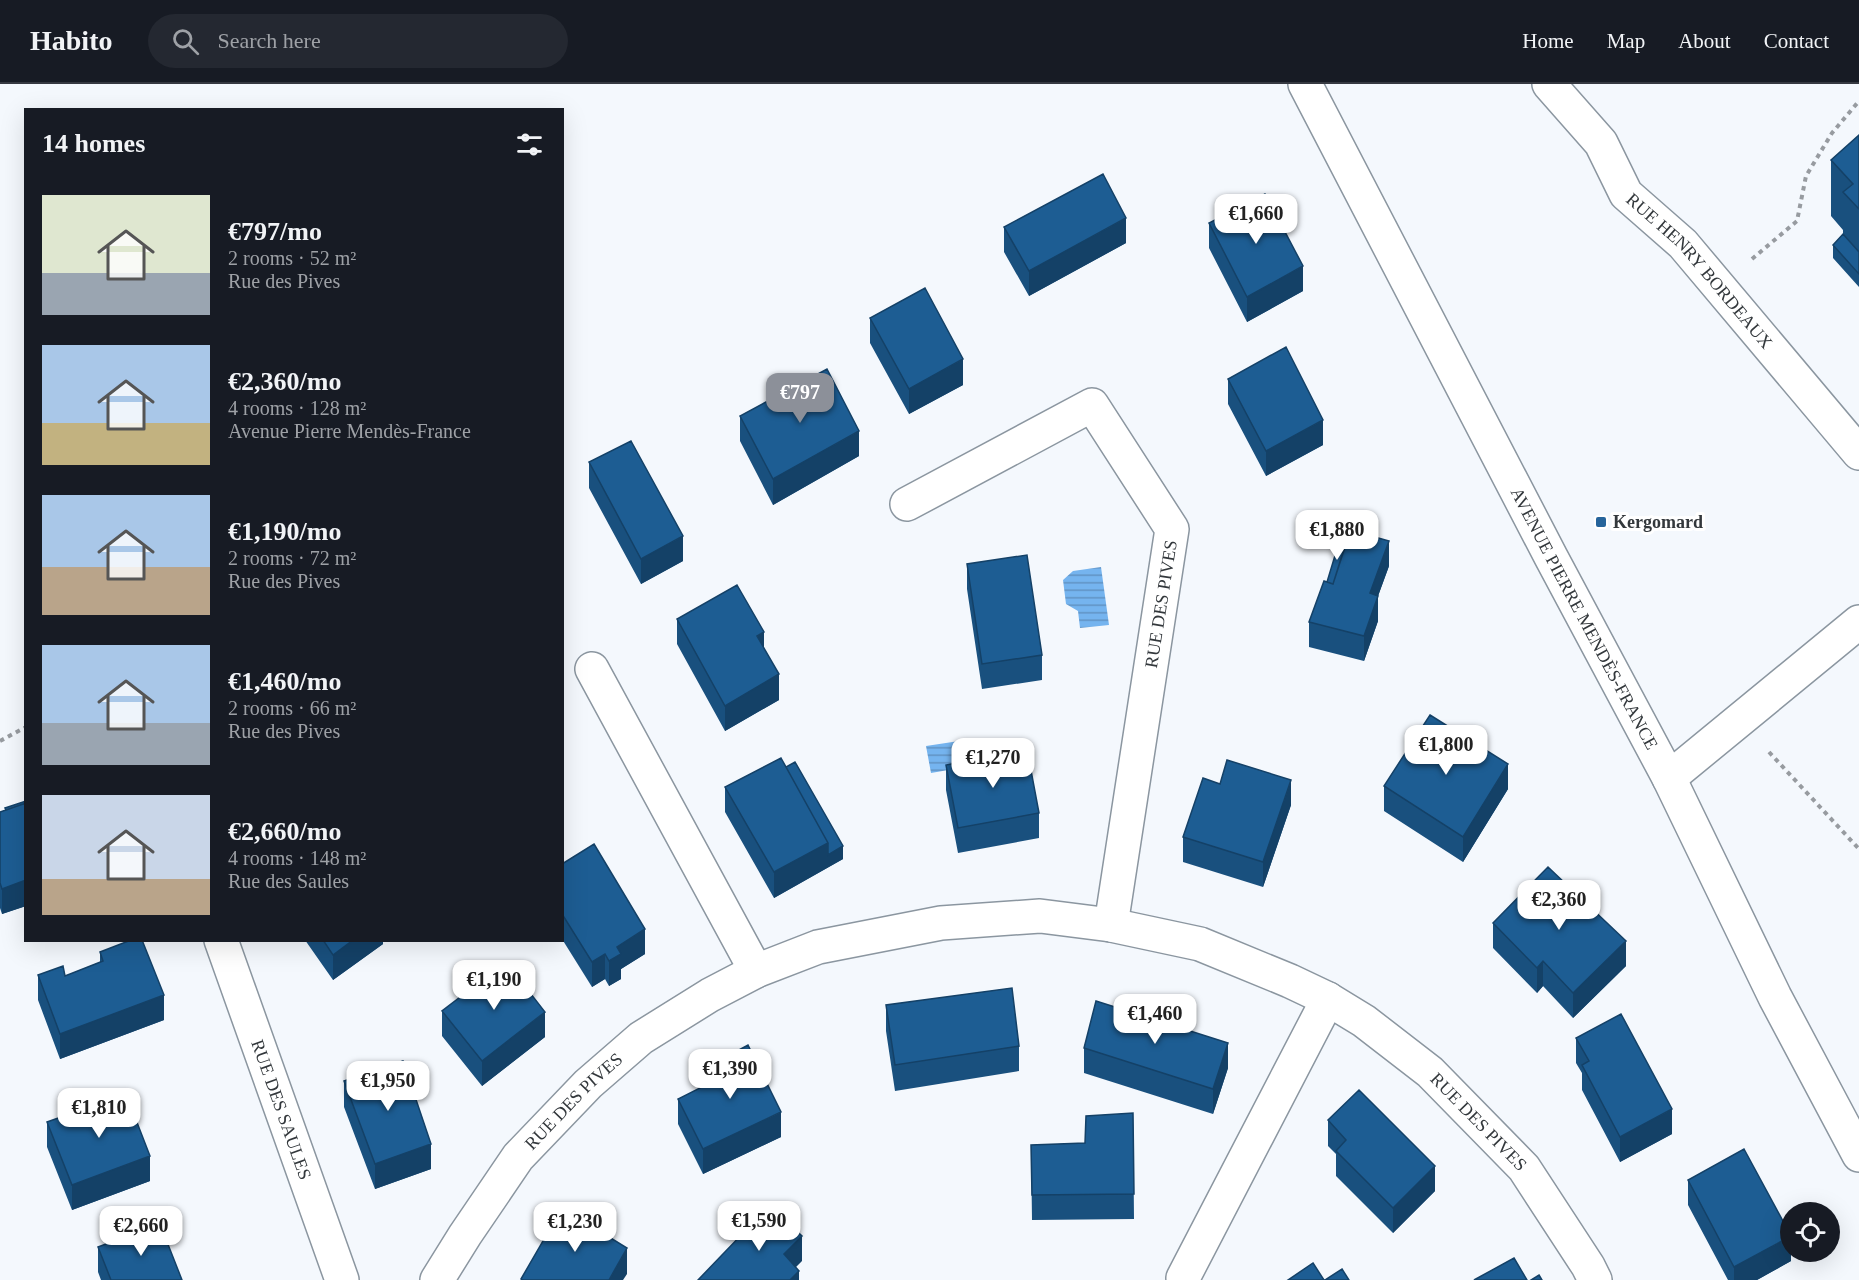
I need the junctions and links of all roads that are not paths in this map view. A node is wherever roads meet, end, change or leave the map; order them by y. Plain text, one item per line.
1 (1305, 84) edge
2 (1549, 84) edge
3 (1859, 453) edge
4 (907, 504) dead end
5 (1859, 622) edge
6 (592, 669) dead end
7 (1669, 778) junction
8 (1111, 925) junction
9 (222, 942) edge
10 (756, 971) junction
11 (1328, 999) junction
12 (1859, 1155) edge
13 (1183, 1278) dead end
14 (342, 1280) edge
15 (437, 1280) edge
16 (1594, 1280) edge

1 - 7 street, AVENUE PIERRE MENDÈS-FRANCE
2 - 3 street, RUE HENRY BORDEAUX
4 - 8 street, RUE DES PIVES
5 - 7 street
6 - 10 street
7 - 12 street, AVENUE PIERRE MENDÈS-FRANCE
8 - 10 street, RUE DES PIVES
8 - 11 street, RUE DES PIVES
9 - 14 street, RUE DES SAULES
10 - 15 street, RUE DES PIVES
11 - 13 street
11 - 16 street, RUE DES PIVES

